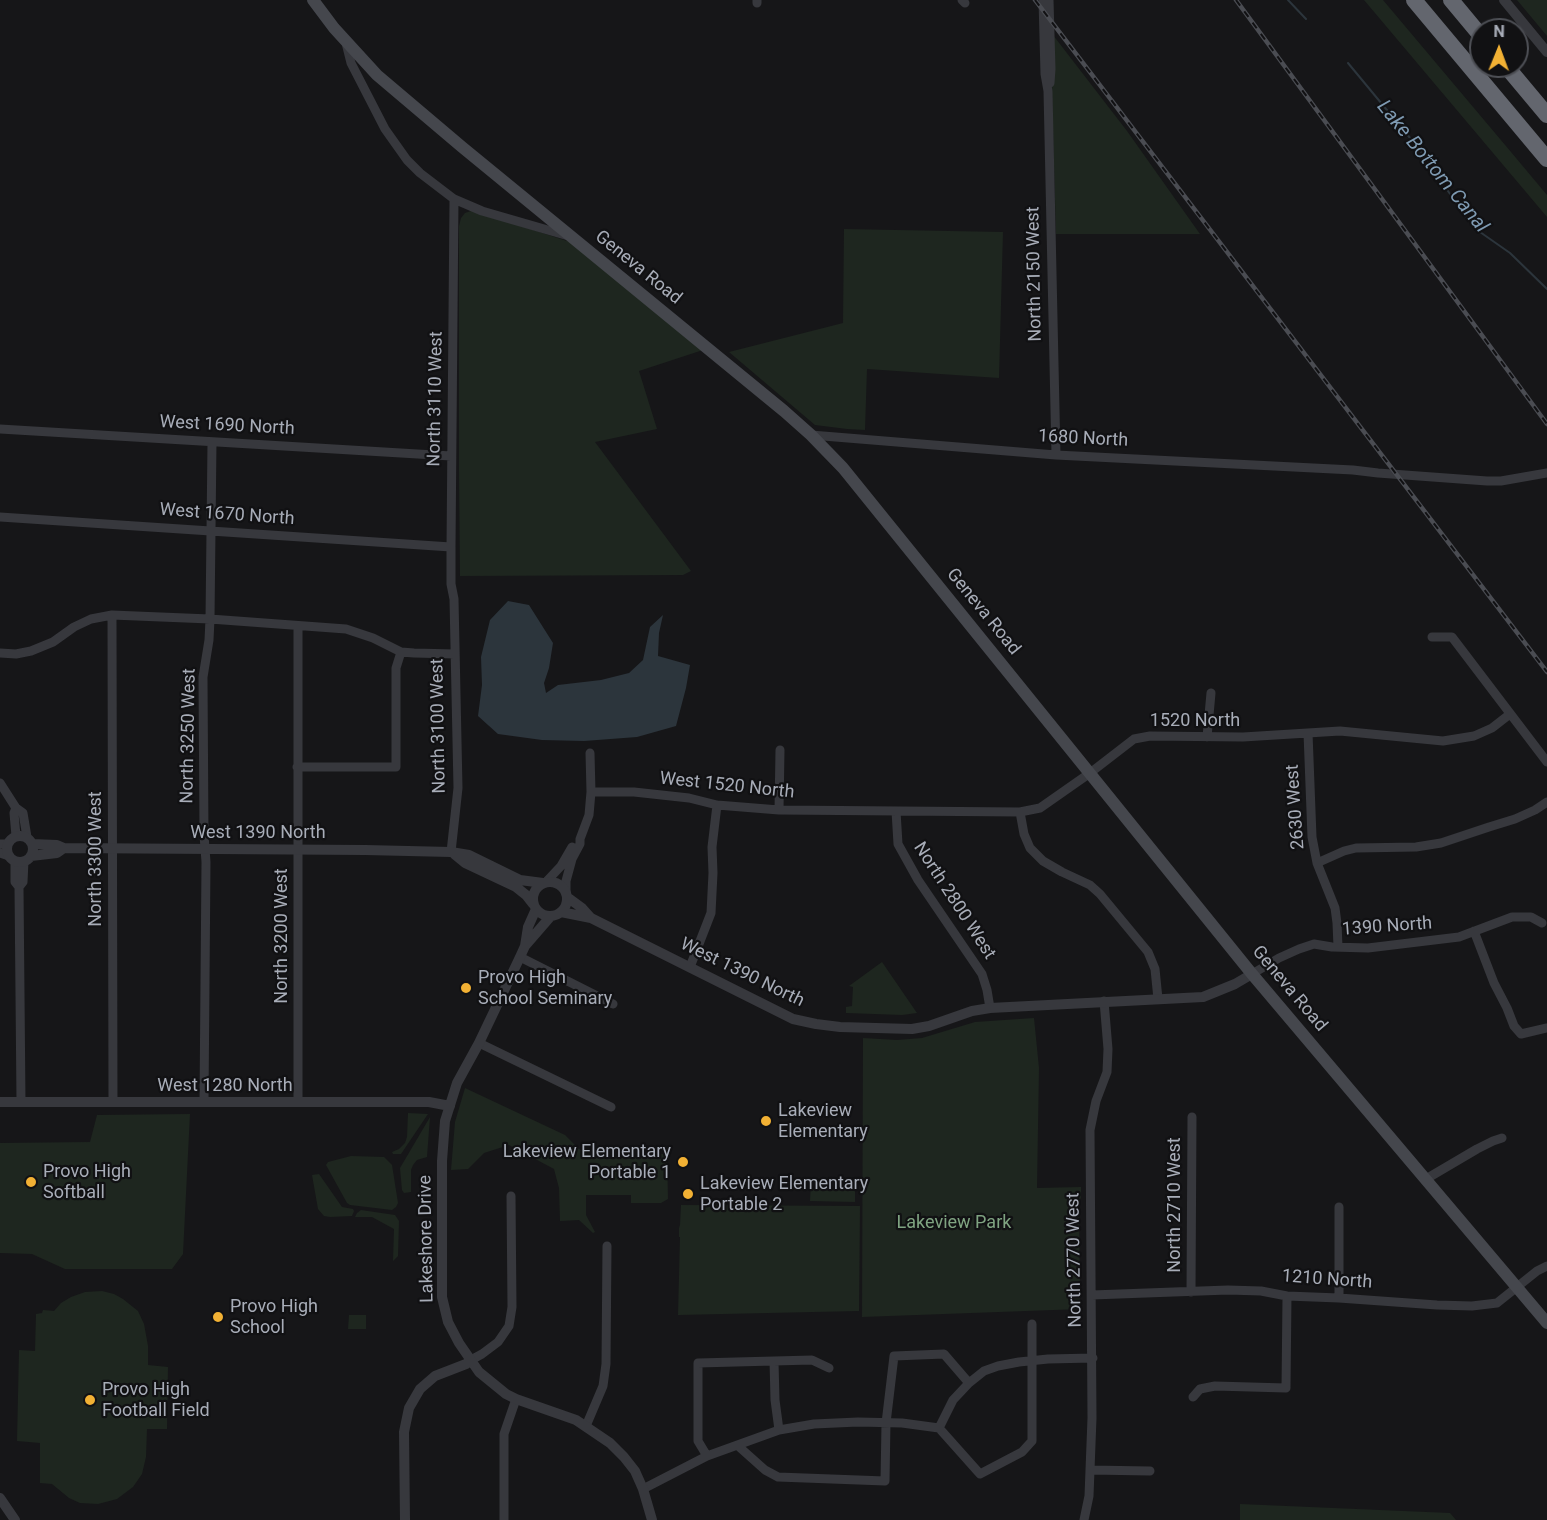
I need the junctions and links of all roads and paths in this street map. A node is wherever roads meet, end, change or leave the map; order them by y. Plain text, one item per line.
1 (313, 0) edge
2 (1043, 0) edge
3 (1049, 0) edge
4 (1414, 0) edge
5 (1451, 0) edge
6 (1504, 0) edge
7 (1469, 22) edge
8 (346, 41) junction
9 (1547, 52) edge
10 (1516, 78) edge
11 (1048, 91) junction
12 (1547, 115) edge
13 (1547, 159) edge
14 (454, 199) junction
15 (573, 238) junction
16 (0, 429) edge
17 (811, 435) junction
18 (212, 442) junction
19 (1056, 455) junction
20 (451, 456) junction
21 (1547, 473) edge
22 (0, 517) edge
23 (210, 530) junction
24 (451, 547) junction
25 (454, 599) joint
26 (112, 615) junction
27 (210, 619) junction
28 (298, 626) junction
29 (1432, 637) dead end
30 (401, 652) junction
31 (0, 653) edge
32 (455, 654) junction
33 (1211, 693) dead end
34 (1510, 714) junction
35 (1308, 733) junction
36 (1207, 737) junction
37 (780, 750) dead end
38 (590, 753) dead end
39 (1547, 762) edge
40 (297, 767) junction
41 (1090, 773) junction
42 (0, 783) edge
43 (591, 792) junction
44 (1547, 802) edge
45 (717, 805) junction
46 (779, 810) junction
47 (896, 811) junction
48 (1020, 812) junction
49 (579, 839) junction
50 (17, 841) edge
51 (64, 848) junction
52 (113, 848) junction
53 (205, 849) junction
54 (298, 849) junction
55 (451, 852) junction
56 (16, 858) edge
57 (1317, 863) junction
58 (545, 882) junction
59 (566, 894) junction
60 (535, 907) junction
61 (556, 914) junction
62 (591, 918) junction
63 (1542, 923) dead end
64 (1474, 931) junction
65 (525, 946) junction
66 (1338, 947) junction
67 (520, 957) junction
68 (690, 967) junction
69 (1252, 974) junction
70 (1158, 999) junction
71 (1104, 1001) junction
72 (613, 1004) dead end
73 (990, 1008) junction
74 (1547, 1028) edge
75 (479, 1043) junction
76 (0, 1102) edge
77 (21, 1102) junction
78 (113, 1102) junction
79 (204, 1102) junction
80 (298, 1102) junction
81 (450, 1106) junction
82 (611, 1107) dead end
83 (1192, 1117) dead end
84 (1502, 1138) dead end
85 (1426, 1179) junction
86 (511, 1196) dead end
87 (1339, 1207) dead end
88 (607, 1246) dead end
89 (1547, 1266) edge
90 (1517, 1288) junction
91 (1191, 1292) junction
92 (1092, 1295) junction
93 (1287, 1296) junction
94 (1339, 1298) junction
95 (1547, 1323) edge
96 (1032, 1324) dead end
97 (1093, 1358) junction
98 (471, 1360) junction
99 (1033, 1360) junction
100 (774, 1361) junction
101 (829, 1368) dead end
102 (969, 1383) junction
103 (1193, 1397) dead end
104 (516, 1399) junction
105 (886, 1423) junction
106 (586, 1426) junction
107 (939, 1428) junction
108 (779, 1430) junction
109 (737, 1445) junction
110 (707, 1456) junction
111 (1090, 1470) junction
112 (1150, 1471) dead end
113 (643, 1489) junction
114 (0, 1498) edge
115 (15, 1520) edge
116 (405, 1520) edge
117 (504, 1520) edge
118 (652, 1520) edge
119 (1084, 1520) edge

1 - 8 main road, Geneva Road
2 - 11 street, North 2150 West
3 - 11 street, North 2150 West
4 - 13 highway
5 - 7 highway
6 - 9 street
8 - 14 street
8 - 15 main road, Geneva Road
10 - 12 highway
11 - 19 street, North 2150 West
14 - 15 street
14 - 20 street, North 3110 West
15 - 17 main road, Geneva Road
16 - 18 street, West 1690 North
17 - 19 street, 1680 North
17 - 41 main road, Geneva Road
18 - 20 street, West 1690 North
18 - 23 street, North 3250 West
19 - 21 street, 1680 North
20 - 24 street, North 3110 West
22 - 23 street, West 1670 North
23 - 24 street, West 1670 North
23 - 27 street, North 3250 West
24 - 25 street, North 3110 West
25 - 32 street, North 3100 West
26 - 27 street
26 - 31 street
26 - 52 street, North 3300 West
27 - 28 street
27 - 53 street, North 3250 West
28 - 30 street
28 - 40 street, North 3200 West
29 - 34 street
30 - 32 street
30 - 40 street
32 - 55 street, North 3100 West
33 - 36 street
34 - 35 street, 1520 North
34 - 39 street
35 - 36 street, 1520 North
35 - 57 street, 2630 West
36 - 41 street, 1520 North
37 - 46 street
38 - 43 street
40 - 54 street, North 3200 West
41 - 48 street, 1520 North
41 - 69 main road, Geneva Road
42 - 50 street
43 - 45 street, West 1520 North
43 - 49 street
44 - 57 street
45 - 46 street, West 1520 North
45 - 68 street
46 - 47 street, West 1520 North
47 - 48 street, 1520 North
47 - 73 street, North 2800 West
48 - 70 street
49 - 58 street
49 - 59 street
50 - 51 street, West 1390 North
50 - 56 street
50 - 56 street
51 - 52 street, West 1390 North
51 - 56 street, West 1390 North
52 - 53 street, West 1390 North
52 - 78 street, North 3300 West
53 - 54 street, West 1390 North
53 - 79 street, North 3250 West
54 - 55 street, West 1390 North
54 - 80 street, North 3200 West
55 - 58 street, West 1390 North
55 - 60 street
56 - 77 street
57 - 66 street, 2630 West
58 - 59 street
58 - 60 street
59 - 61 street
59 - 62 street, West 1390 North
60 - 61 street
60 - 65 street, Lakeshore Drive
61 - 62 street, West 1390 North
61 - 65 street, Lakeshore Drive
62 - 68 street, West 1390 North
63 - 64 street, 1390 North
64 - 66 street, 1390 North
64 - 74 street
65 - 67 street, Lakeshore Drive
66 - 69 street, 1390 North
67 - 72 street
67 - 75 street, Lakeshore Drive
68 - 73 street, West 1390 North
69 - 70 street, 1390 North
69 - 85 main road, Geneva Road
70 - 71 street, 1390 North
71 - 73 street, 1390 North
71 - 92 street, North 2770 West
75 - 81 street, Lakeshore Drive
75 - 82 street
76 - 77 street, West 1280 North
77 - 78 street, West 1280 North
78 - 79 street, West 1280 North
79 - 80 street, West 1280 North
80 - 81 street, West 1280 North
81 - 98 street, Lakeshore Drive
83 - 91 street, North 2710 West
84 - 85 street
85 - 90 main road, Geneva Road
86 - 98 street
87 - 94 street
88 - 106 street
89 - 90 street, 1210 North
90 - 94 street, 1210 North
90 - 95 main road, Geneva Road
91 - 92 street, 1210 North
91 - 93 street, 1210 North
92 - 97 street, North 2770 West
93 - 94 street, 1210 North
93 - 103 street
96 - 99 street
97 - 99 street
97 - 111 street, North 2770 West
98 - 104 street, Lakeshore Drive
98 - 116 street
99 - 102 street
99 - 107 street
100 - 101 street
100 - 108 street
100 - 110 street
102 - 105 street
102 - 107 street
104 - 106 street, Lakeshore Drive
104 - 117 street
105 - 107 street
105 - 108 street
105 - 109 street
106 - 113 street, Lakeshore Drive
108 - 109 street
109 - 110 street
110 - 113 street
111 - 112 street
111 - 119 street, North 2770 West
113 - 118 street, Lakeshore Drive
114 - 115 street

